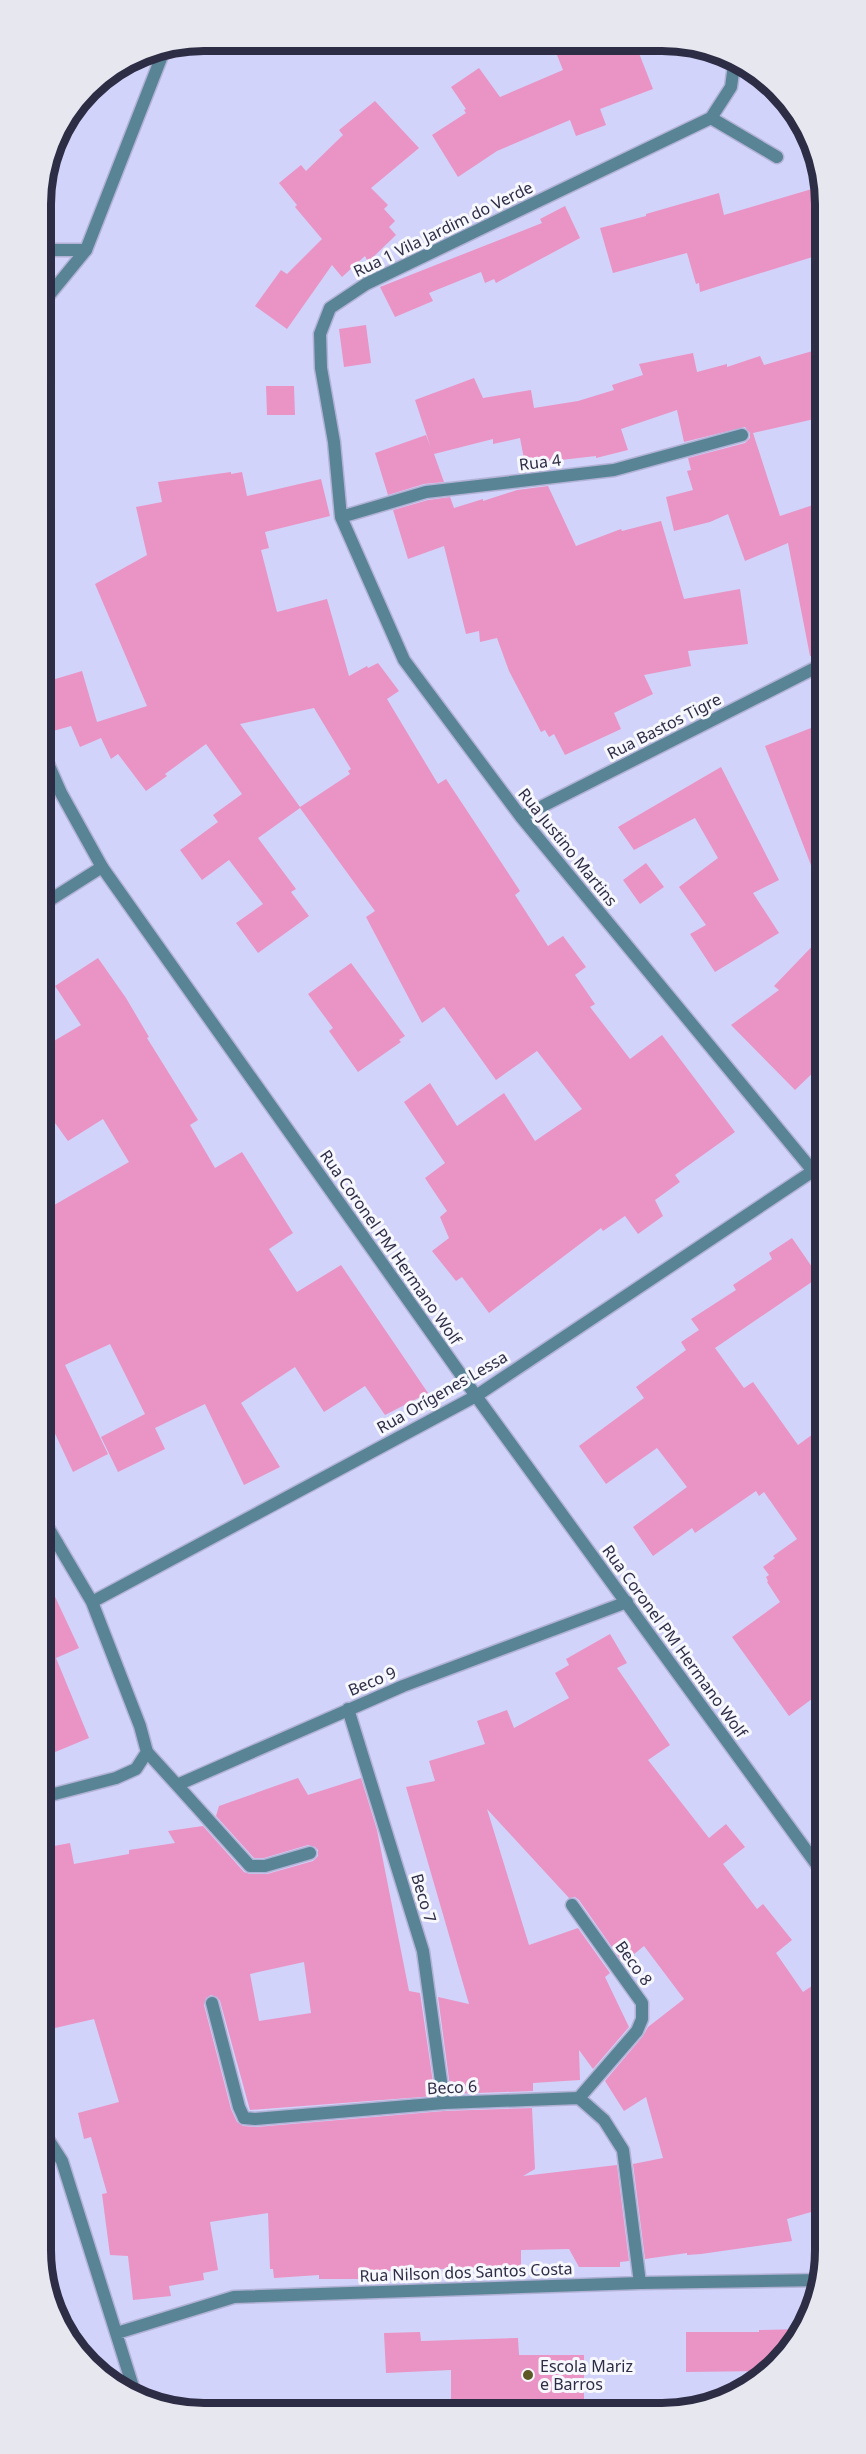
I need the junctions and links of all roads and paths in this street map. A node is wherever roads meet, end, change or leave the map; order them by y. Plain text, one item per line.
1 (161, 57) edge
2 (734, 69) edge
3 (711, 118) junction
4 (777, 157) dead end
5 (51, 250) edge
6 (86, 250) junction
7 (51, 293) edge
8 (742, 435) dead end
9 (341, 517) junction
10 (815, 668) edge
11 (51, 772) edge
12 (521, 817) junction
13 (102, 867) junction
14 (51, 899) edge
15 (815, 1166) edge
16 (815, 1172) edge
17 (476, 1396) junction
18 (51, 1533) edge
19 (51, 1544) edge
20 (57, 1544) junction
21 (92, 1602) junction
22 (627, 1602) junction
23 (348, 1709) junction
24 (147, 1752) junction
25 (177, 1785) junction
26 (51, 1795) edge
27 (310, 1853) dead end
28 (815, 1862) edge
29 (572, 1905) dead end
30 (212, 2003) dead end
31 (579, 2098) junction
32 (444, 2103) junction
33 (51, 2144) edge
34 (812, 2280) edge
35 (640, 2283) junction
36 (117, 2333) junction
37 (134, 2386) edge

1 - 6 street
2 - 3 street
3 - 4 street
3 - 9 street, Rua 1 Vila Jardim do Verde
5 - 6 street
6 - 7 street
8 - 9 street, Rua 4
9 - 12 street, Rua Justino Martins
10 - 12 street, Rua Bastos Tigre
11 - 13 street, Rua Coronel PM Hermano Wolf
12 - 15 street, Rua Justino Martins
13 - 14 street
13 - 17 street, Rua Coronel PM Hermano Wolf
16 - 17 street, Rua Orígenes Lessa
17 - 21 street, Rua Orígenes Lessa
17 - 22 street, Rua Coronel PM Hermano Wolf
18 - 20 street
19 - 20 street
20 - 21 street
21 - 24 street
22 - 23 street, Beco 9
22 - 28 street, Rua Coronel PM Hermano Wolf
23 - 25 street, Beco 9
23 - 32 street, Beco 7
24 - 25 street
24 - 26 street
25 - 27 street
29 - 31 street, Beco 8
30 - 32 street, Beco 6
31 - 32 street, Beco 6
31 - 35 street
33 - 36 street
34 - 35 street, Rua Nilson dos Santos Costa
35 - 36 street, Rua Nilson dos Santos Costa
36 - 37 street

